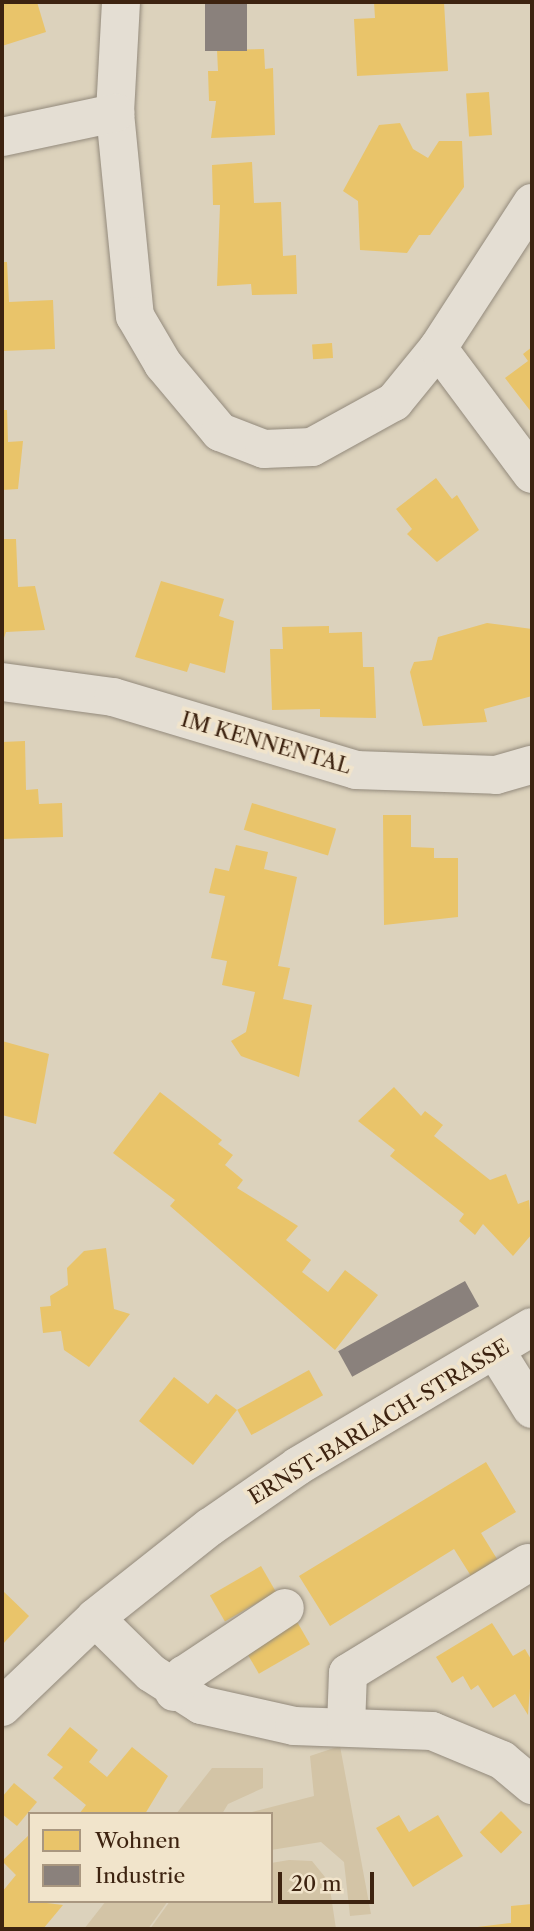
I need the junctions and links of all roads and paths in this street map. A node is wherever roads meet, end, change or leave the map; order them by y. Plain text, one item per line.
1 (121, 2) edge
2 (116, 113) junction
3 (2, 137) edge
4 (532, 204) edge
5 (438, 348) junction
6 (532, 474) edge
7 (2, 682) edge
8 (532, 765) edge
9 (532, 1327) edge
10 (497, 1353) junction
11 (532, 1409) edge
12 (528, 1563) dead end
13 (285, 1608) dead end
14 (95, 1618) junction
15 (174, 1692) junction
16 (2, 1707) edge
17 (346, 1727) junction
18 (532, 1785) edge

1 - 2 street
2 - 3 street
2 - 5 street
4 - 5 street
5 - 6 street
7 - 8 street, IM KENNENTAL
9 - 10 street, ERNST-BARLACH-STRASSE
10 - 11 street
10 - 14 street, ERNST-BARLACH-STRASSE
12 - 17 street
13 - 15 street
14 - 15 street
14 - 16 street, ERNST-BARLACH-STRASSE
15 - 17 street
17 - 18 street

